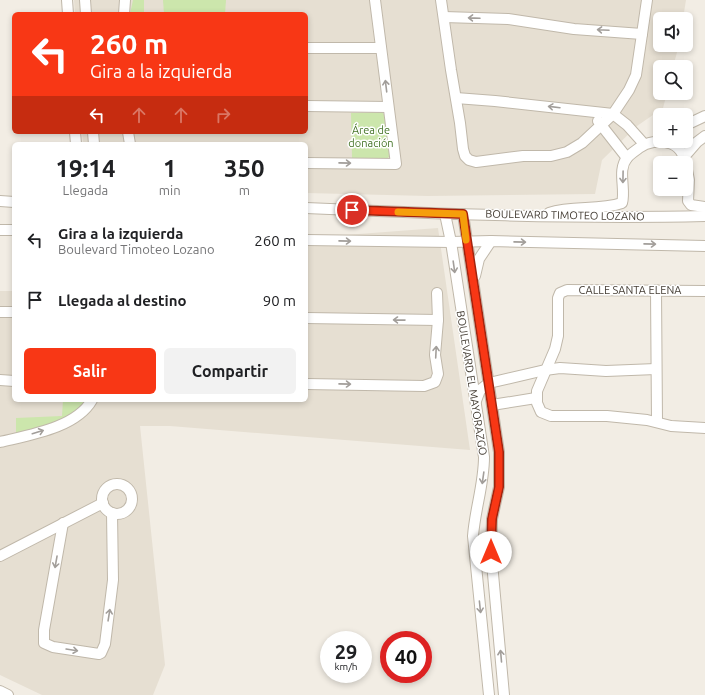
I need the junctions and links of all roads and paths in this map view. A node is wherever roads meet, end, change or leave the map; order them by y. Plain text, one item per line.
1 (67, 0) edge
2 (85, 0) edge
3 (375, 0) edge
4 (441, 0) edge
5 (647, 0) edge
6 (125, 1) edge
7 (68, 12) edge
8 (86, 12) edge
9 (124, 12) edge
10 (444, 17) junction
11 (642, 34) junction
12 (308, 48) edge
13 (381, 48) junction
14 (456, 98) junction
15 (308, 106) edge
16 (388, 107) junction
17 (593, 112) junction
18 (613, 114) junction
19 (705, 116) edge
20 (693, 122) edge
21 (600, 125) junction
22 (705, 136) edge
23 (653, 143) edge
24 (644, 144) junction
25 (689, 156) edge
26 (627, 158) junction
27 (308, 163) edge
28 (688, 196) edge
29 (0, 202) edge
30 (12, 202) edge
31 (705, 207) edge
32 (308, 208) edge
33 (445, 214) junction
34 (463, 214) junction
35 (543, 216) junction
36 (705, 216) edge
37 (0, 230) edge
38 (12, 230) edge
39 (308, 240) edge
40 (491, 241) junction
41 (451, 242) junction
42 (467, 242) junction
43 (705, 246) edge
44 (474, 280) junction
45 (656, 290) junction
46 (705, 291) edge
47 (437, 294) dead end
48 (0, 312) edge
49 (12, 312) edge
50 (308, 318) edge
51 (438, 320) junction
52 (656, 369) junction
53 (545, 370) junction
54 (0, 380) edge
55 (12, 381) edge
56 (489, 383) junction
57 (308, 384) edge
58 (536, 398) junction
59 (476, 401) junction
60 (90, 402) edge
61 (492, 405) junction
62 (657, 422) junction
63 (705, 428) edge
64 (0, 442) edge
65 (103, 502) junction
66 (112, 513) junction
67 (63, 523) junction
68 (0, 556) edge
69 (0, 691) edge
70 (8, 695) edge
71 (488, 695) edge
72 (504, 695) edge

1 - 7 street
2 - 8 street
3 - 13 street
4 - 10 street
5 - 11 street
6 - 9 street
11 -> 10 street
10 - 14 street
11 - 18 street
12 - 13 street
16 -> 13 street
17 -> 14 street
14 - 21 street
15 - 16 street
27 -> 16 street
17 - 18 street
17 - 21 street
18 - 21 street
18 - 24 street
19 - 20 street
21 - 26 street
22 - 25 street
23 - 24 street
24 - 26 street
26 -> 35 street
28 - 31 street
29 - 30 street
32 - 33 street, BOULEVARD TIMOTEO LOZANO
33 - 34 street, BOULEVARD TIMOTEO LOZANO
33 - 41 street, BOULEVARD EL MAYORAZGO
34 - 35 street, BOULEVARD TIMOTEO LOZANO
34 - 42 street, BOULEVARD EL MAYORAZGO
35 - 36 street, BOULEVARD TIMOTEO LOZANO
37 - 38 street
39 -> 41 street
40 - 42 street
40 -> 43 street
40 - 44 street
41 - 42 street
41 -> 59 street, BOULEVARD EL MAYORAZGO
42 - 44 street, BOULEVARD EL MAYORAZGO
44 - 56 street, BOULEVARD EL MAYORAZGO
45 - 46 street, CALLE SANTA ELENA
45 - 52 street
45 - 53 street, CALLE SANTA ELENA
47 - 51 street
48 - 49 street
51 -> 50 street
57 -> 51 street
52 - 53 street
52 - 62 street
53 - 56 street
53 - 58 street, CALLE SANTA ELENA
54 - 55 street
56 - 59 street
56 - 61 street, BOULEVARD EL MAYORAZGO
58 - 61 street
58 - 62 street
59 -> 71 street, BOULEVARD EL MAYORAZGO
64 -> 60 street
72 -> 61 street, BOULEVARD EL MAYORAZGO
62 - 63 street
65 - 66 street
65 - 66 street
65 - 67 street
67 -> 66 street
67 - 68 street
69 - 70 street

